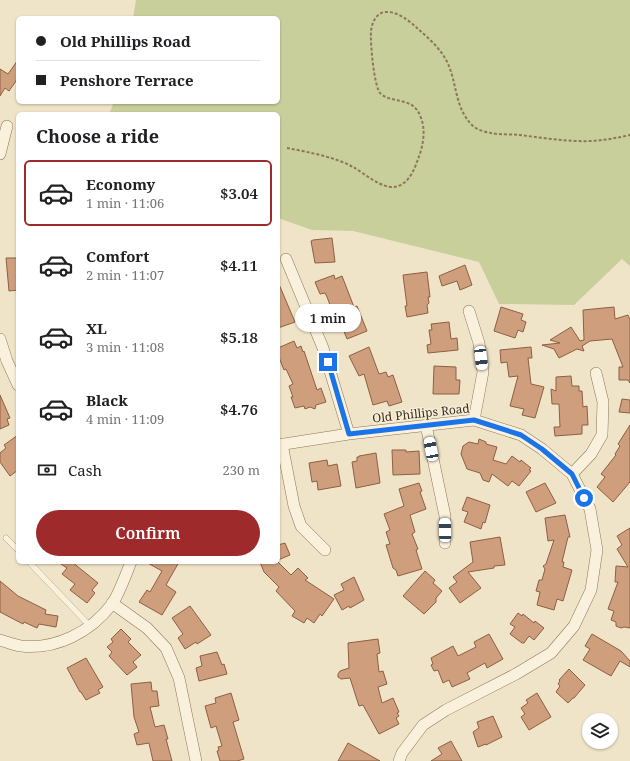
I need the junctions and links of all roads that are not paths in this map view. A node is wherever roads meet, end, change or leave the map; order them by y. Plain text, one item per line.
1 (3, 127) edge
2 (0, 154) edge
3 (286, 259) dead end
4 (469, 310) dead end
5 (0, 339) edge
6 (596, 373) dead end
7 (16, 381) edge
8 (474, 420) junction
9 (426, 425) junction
10 (349, 434) junction
11 (280, 444) edge
12 (572, 474) junction
13 (6, 538) dead end
14 (445, 543) dead end
15 (16, 548) edge
16 (325, 550) dead end
17 (31, 564) edge
18 (130, 564) edge
19 (112, 603) junction
20 (90, 626) junction
21 (0, 640) edge
22 (196, 761) edge
23 (399, 761) edge

1 - 2 street
3 - 10 street
4 - 8 street
5 - 7 street
6 - 12 street
8 - 9 street, Old Phillips Road
8 - 12 street, Old Phillips Road
9 - 10 street, Old Phillips Road
9 - 14 street
10 - 11 street, Old Phillips Road
11 - 16 street
12 - 23 street, Old Phillips Road
13 - 15 lane
17 - 20 lane
18 - 19 street
19 - 20 street
19 - 22 street
20 - 21 street

